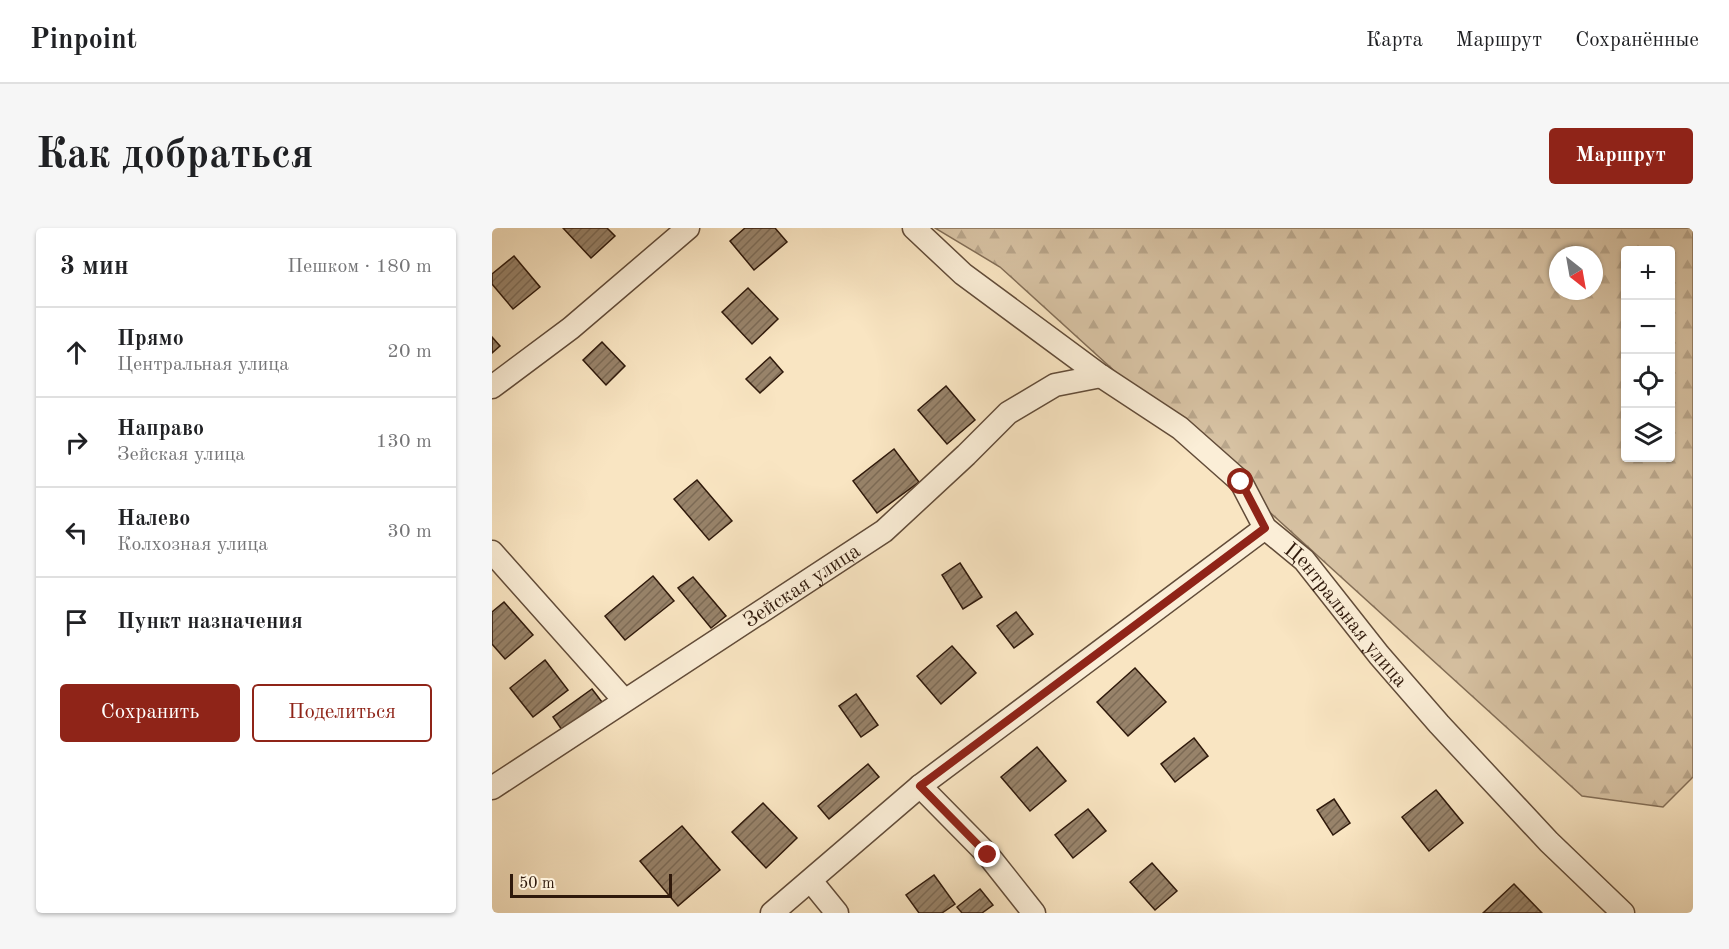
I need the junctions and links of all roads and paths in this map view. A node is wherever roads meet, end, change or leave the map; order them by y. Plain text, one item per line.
1 (688, 228) edge
2 (914, 228) edge
3 (1101, 376) junction
4 (492, 387) edge
5 (1265, 528) junction
6 (492, 552) edge
7 (624, 700) junction
8 (920, 786) junction
9 (492, 788) edge
10 (811, 881) junction
11 (772, 913) edge
12 (837, 913) edge
13 (1034, 913) edge
14 (1623, 913) edge

1 - 4 street
2 - 3 street, Центральная улица
3 - 5 street, Центральная улица
3 - 7 street, Зейская улица
5 - 8 street
5 - 14 street, Центральная улица
6 - 7 street
7 - 9 street, Зейская улица
8 - 10 street
8 - 13 street
10 - 11 street
10 - 12 street

